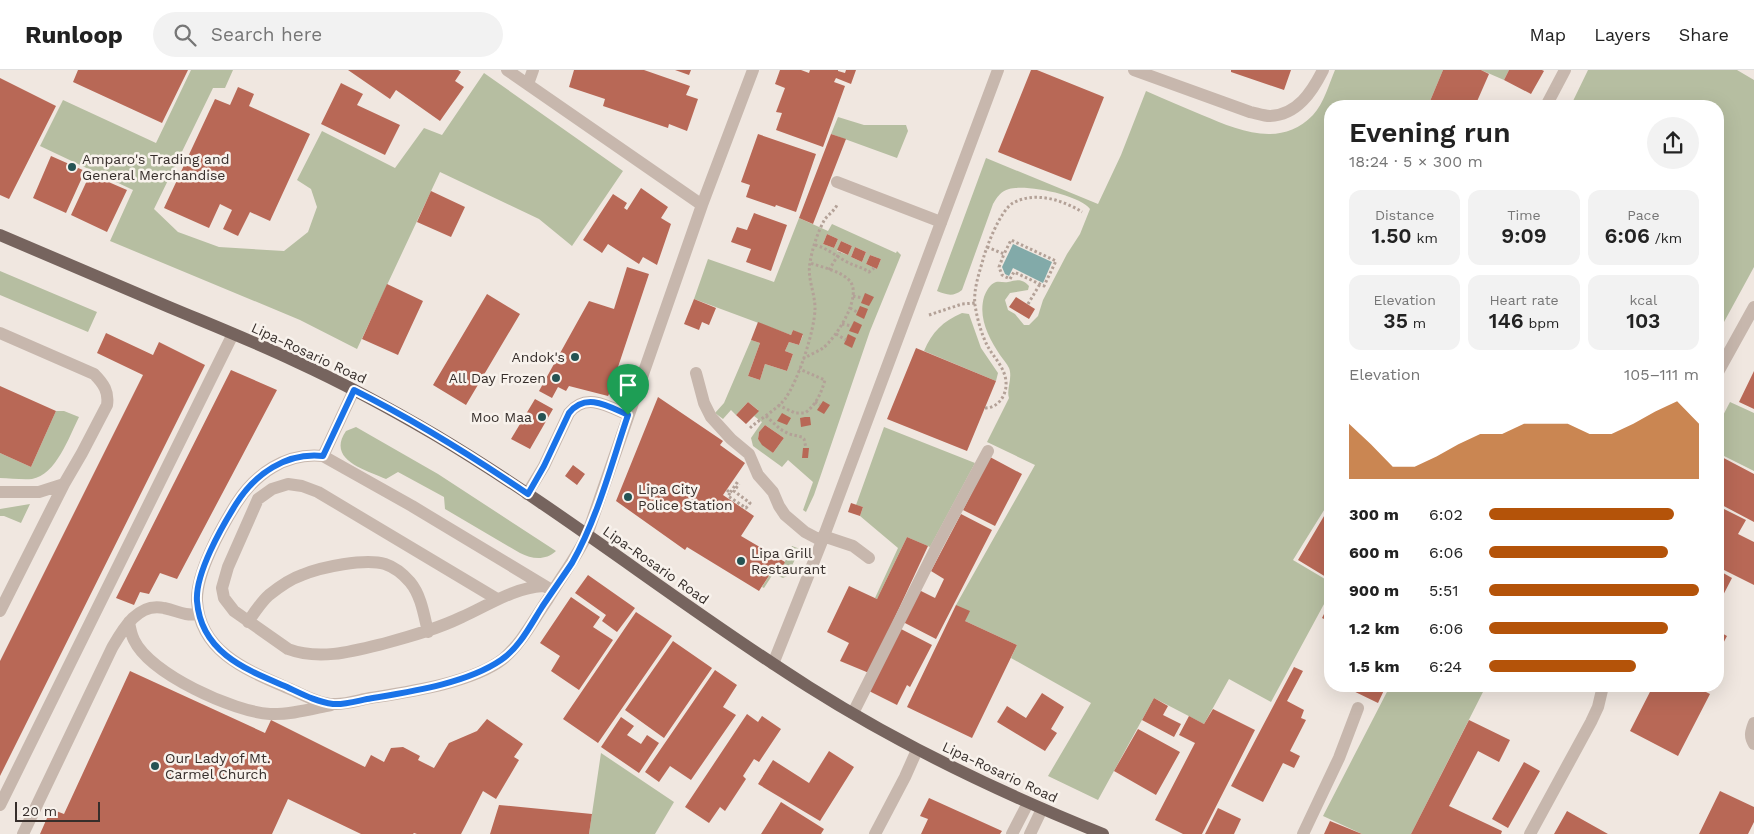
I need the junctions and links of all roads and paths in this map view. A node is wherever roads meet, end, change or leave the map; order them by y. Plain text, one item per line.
1 (507, 70) edge
2 (533, 70) edge
3 (754, 70) edge
4 (998, 70) edge
5 (1134, 70) edge
6 (1323, 70) edge
7 (1565, 70) edge
8 (528, 84) junction
9 (1549, 100) edge
10 (842, 184) joint
11 (702, 205) junction
12 (1082, 212) dead end
13 (941, 222) junction
14 (0, 235) edge
15 (815, 245) junction
16 (987, 247) junction
17 (840, 252) dead end
18 (1004, 254) junction
19 (838, 257) junction
20 (858, 260) dead end
21 (810, 263) junction
22 (854, 265) junction
23 (874, 268) dead end
24 (830, 270) junction
25 (1040, 284) junction
26 (853, 296) junction
27 (863, 298) dead end
28 (975, 303) junction
29 (1028, 304) dead end
30 (1754, 307) edge
31 (850, 308) junction
32 (858, 312) dead end
33 (907, 313) junction
34 (842, 324) junction
35 (852, 326) dead end
36 (0, 333) edge
37 (233, 334) junction
38 (836, 334) junction
39 (846, 340) dead end
40 (802, 359) junction
41 (1724, 361) edge
42 (798, 369) junction
43 (696, 373) dead end
44 (354, 390) junction
45 (815, 402) junction
46 (820, 405) dead end
47 (778, 406) junction
48 (985, 408) dead end
49 (628, 415) junction
50 (766, 416) junction
51 (738, 444) junction
52 (806, 448) dead end
53 (988, 450) dead end
54 (323, 456) junction
55 (64, 484) junction
56 (731, 491) joint
57 (0, 492) edge
58 (528, 494) junction
59 (587, 534) junction
60 (823, 538) junction
61 (869, 558) dead end
62 (548, 588) junction
63 (497, 599) junction
64 (0, 611) edge
65 (199, 614) junction
66 (129, 622) junction
67 (248, 622) junction
68 (428, 632) junction
69 (773, 664) junction
70 (1602, 692) edge
71 (335, 704) junction
72 (1358, 708) dead end
73 (853, 713) junction
74 (1754, 723) edge
75 (1754, 744) edge
76 (917, 750) junction
77 (1028, 803) junction
78 (0, 805) edge
79 (1042, 809) junction
80 (23, 834) edge
81 (875, 834) edge
82 (1012, 834) edge
83 (1030, 834) edge
84 (1103, 834) edge
85 (1302, 834) edge
86 (1530, 834) edge

1 - 8 street
2 - 8 street
3 - 11 street
4 - 13 street
5 - 6 street
7 - 9 street
8 - 11 street
10 - 13 street
10 - 15 path
11 - 49 street
12 - 16 path
13 - 33 street
14 - 37 main road, Lipa-Rosario Road
15 - 19 path
15 - 21 path
16 - 18 path
16 - 28 path
17 - 19 path
18 - 25 path
18 - 25 path
19 - 22 path
19 - 24 path
20 - 22 path
21 - 24 path
21 - 40 path
22 - 23 path
24 - 26 path
25 - 29 path
26 - 27 path
26 - 31 path
28 - 33 path
28 - 48 path
30 - 41 street
31 - 32 path
31 - 34 path
33 - 60 street
34 - 35 path
34 - 38 path
36 - 55 street
37 - 44 main road, Lipa-Rosario Road
37 - 78 street
38 - 39 path
38 - 40 path
40 - 42 path
42 - 45 path
42 - 47 path
43 - 51 street
44 - 54 street
44 - 58 main road, Lipa-Rosario Road
45 - 46 path
45 - 47 path
47 - 50 path
49 - 58 street
49 - 59 street
50 - 51 path
50 - 52 path
51 - 60 street
53 - 73 street
54 - 62 street
54 - 65 street
55 - 57 street
55 - 64 street
56 - 56 path
58 - 59 main road, Lipa-Rosario Road
59 - 62 street
59 - 69 main road, Lipa-Rosario Road
60 - 61 street
60 - 69 street
62 - 63 street
62 - 71 street
63 - 67 street
63 - 68 street
65 - 66 street
65 - 71 street
66 - 71 street
66 - 80 street
67 - 68 street
67 - 68 street
69 - 73 main road, Lipa-Rosario Road
70 - 86 street
72 - 85 street
73 - 76 main road, Lipa-Rosario Road
74 - 75 street
76 - 77 main road, Lipa-Rosario Road
76 - 81 street
77 - 79 main road, Lipa-Rosario Road
77 - 82 street
79 - 83 street
79 - 84 main road, Lipa-Rosario Road

